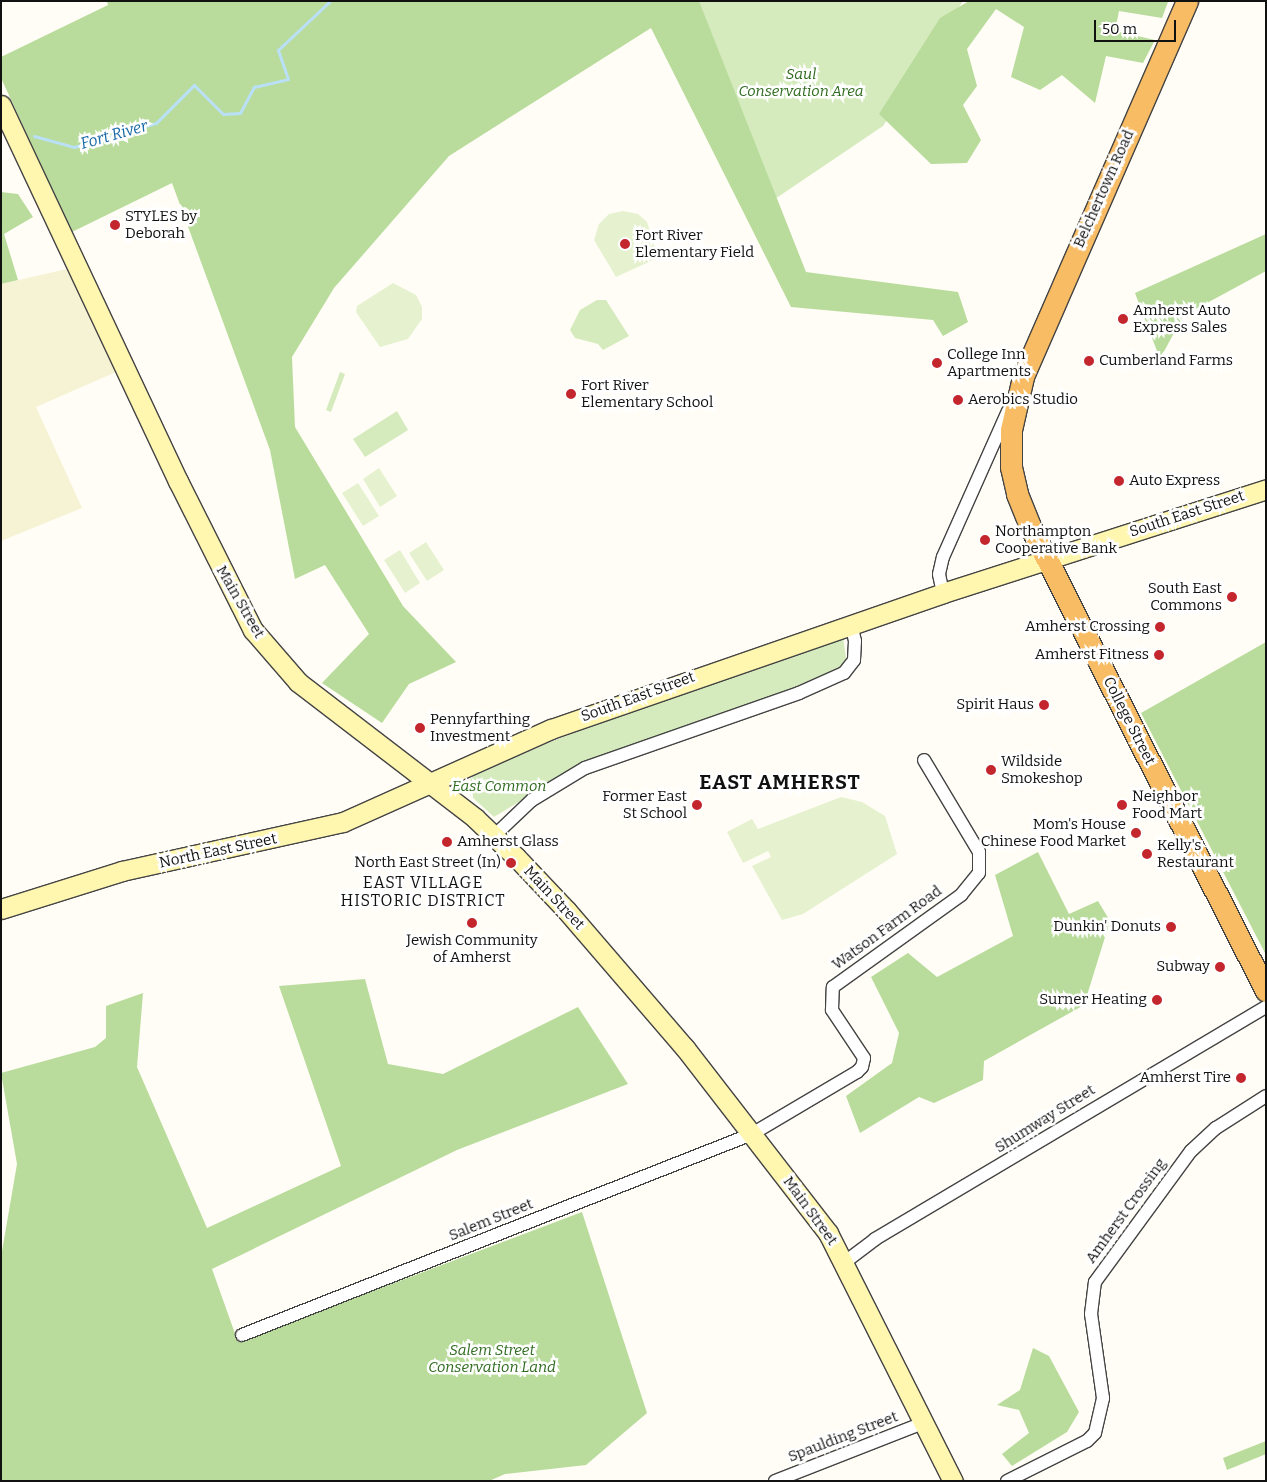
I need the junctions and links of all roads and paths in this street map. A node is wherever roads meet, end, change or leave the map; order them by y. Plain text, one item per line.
1 (1187, 1) edge
2 (1, 105) edge
3 (1023, 377) junction
4 (1266, 489) edge
5 (1047, 558) junction
6 (943, 593) junction
7 (851, 624) junction
8 (924, 760) dead end
9 (431, 784) junction
10 (494, 836) junction
11 (1, 910) edge
12 (1266, 992) edge
13 (1266, 1007) edge
14 (1266, 1096) edge
15 (752, 1134) junction
16 (845, 1262) junction
17 (242, 1335) dead end
18 (923, 1423) junction
19 (775, 1481) edge
20 (953, 1481) edge
21 (1007, 1481) edge

1 - 3 highway, Belchertown Road
2 - 9 main road, Main Street
3 - 5 highway, Belchertown Road
3 - 6 street, Belchertown Road
4 - 5 main road, South East Street
5 - 6 main road, South East Street
5 - 12 highway, College Street
6 - 7 main road, South East Street
7 - 9 main road, South East Street
7 - 10 street
8 - 15 street, Watson Farm Road
9 - 10 main road, Main Street
9 - 11 main road, North East Street
10 - 15 main road, Main Street
13 - 16 street, Shumway Street
14 - 21 street, Amherst Crossing
15 - 16 main road, Main Street
15 - 17 street, Salem Street
16 - 18 main road, Main Street
18 - 19 street, Spaulding Street
18 - 20 main road, Main Street

